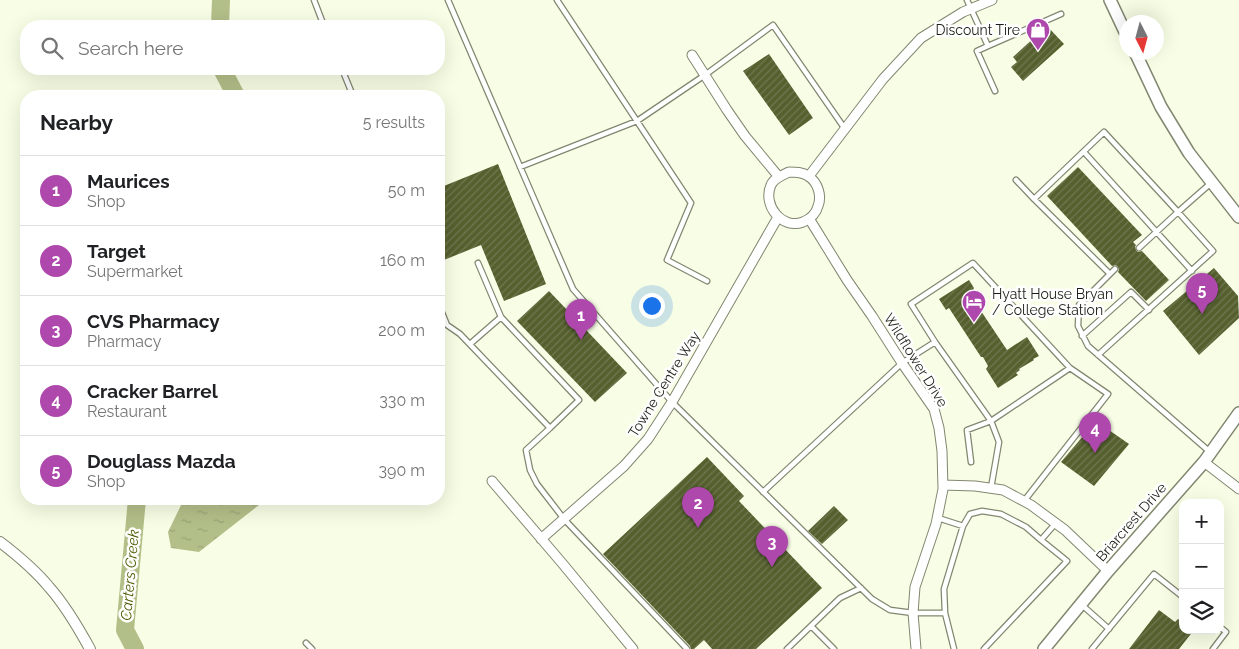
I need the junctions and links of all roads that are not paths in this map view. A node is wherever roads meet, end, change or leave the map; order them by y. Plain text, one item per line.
1 (314, 0) edge
2 (448, 0) edge
3 (557, 0) edge
4 (967, 0) edge
5 (992, 0) edge
6 (1110, 0) edge
7 (971, 9) junction
8 (1060, 14) dead end
9 (1119, 19) edge
10 (322, 20) edge
11 (988, 46) junction
12 (692, 55) dead end
13 (1139, 60) edge
14 (344, 75) edge
15 (705, 75) junction
16 (351, 90) edge
17 (995, 91) dead end
18 (637, 121) junction
19 (845, 129) junction
20 (1084, 152) junction
21 (520, 167) junction
22 (779, 176) junction
23 (809, 176) junction
24 (1016, 180) dead end
25 (1212, 182) junction
26 (1034, 199) junction
27 (1178, 212) junction
28 (778, 217) junction
29 (1239, 217) edge
30 (810, 220) junction
31 (1157, 232) junction
32 (1139, 248) dead end
33 (478, 263) dead end
34 (1115, 269) dead end
35 (1192, 271) junction
36 (1110, 274) junction
37 (707, 281) dead end
38 (1149, 310) junction
39 (501, 317) junction
40 (445, 320) edge
41 (1082, 336) junction
42 (935, 342) junction
43 (470, 344) junction
44 (1098, 356) junction
45 (902, 363) junction
46 (1070, 368) junction
47 (672, 402) junction
48 (1239, 413) edge
49 (991, 421) junction
50 (550, 428) junction
51 (1208, 457) junction
52 (971, 462) dead end
53 (492, 481) dead end
54 (943, 486) junction
55 (991, 488) junction
56 (1239, 489) edge
57 (763, 492) junction
58 (1024, 501) junction
59 (938, 518) junction
60 (564, 519) junction
61 (1055, 523) junction
62 (963, 526) junction
63 (541, 540) junction
64 (1041, 540) junction
65 (0, 542) edge
66 (1108, 571) junction
67 (861, 588) junction
68 (1179, 594) edge
69 (1080, 604) junction
70 (913, 613) junction
71 (945, 613) junction
72 (811, 626) junction
73 (1109, 629) junction
74 (1224, 630) edge
75 (306, 643) dead end
76 (90, 649) edge
77 (312, 649) edge
78 (633, 649) edge
79 (686, 649) edge
80 (787, 649) edge
81 (834, 649) edge
82 (916, 649) edge
83 (954, 649) edge
84 (984, 649) edge
85 (1044, 649) edge
86 (1092, 649) edge
87 (1212, 649) edge

1 - 10 lane
2 - 21 lane
3 - 18 lane
4 - 7 lane
5 - 7 street
6 - 9 main road
7 - 11 lane
7 - 19 street
8 - 11 lane
11 - 17 lane
12 - 15 street
13 - 25 main road
14 - 16 lane
15 - 18 lane
15 - 19 lane
15 - 22 street
18 - 21 lane
18 - 37 lane
19 - 23 street
20 - 26 lane
20 - 27 lane
20 - 31 lane
21 - 47 lane
22 - 23 street
22 - 28 street
23 - 30 street
24 - 26 lane
25 - 27 lane
25 - 29 main road
26 - 36 lane
27 - 31 lane
27 - 35 lane
28 - 30 street
28 - 47 street, Towne Centre Way
30 - 45 street, Wildflower Drive
31 - 32 lane
31 - 35 lane
33 - 39 lane
34 - 36 lane
35 - 38 lane
36 - 41 lane
38 - 41 lane
38 - 44 lane
39 - 43 lane
39 - 50 lane
40 - 43 lane
41 - 44 lane
42 - 45 lane
42 - 46 lane
42 - 49 lane
43 - 50 lane
44 - 51 lane
45 - 54 street, Wildflower Drive
45 - 57 lane
46 - 49 lane
46 - 58 lane
47 - 57 lane
47 - 60 street, Towne Centre Way
48 - 51 main road, Briarcrest Drive
49 - 52 lane
49 - 55 lane
50 - 60 lane
51 - 56 street
51 - 66 main road, Briarcrest Drive
53 - 63 street
54 - 55 street
54 - 59 street, Wildflower Drive
55 - 58 street
57 - 67 lane
58 - 61 street
59 - 62 lane
59 - 70 street, Wildflower Drive
60 - 63 street, Towne Centre Way
60 - 79 lane
61 - 64 lane
61 - 66 street
62 - 64 lane
62 - 71 lane
63 - 78 street
64 - 84 lane
65 - 76 street
66 - 69 main road, Briarcrest Drive
67 - 70 lane
67 - 72 lane
68 - 73 lane
69 - 73 lane
69 - 85 main road, Briarcrest Drive
70 - 71 lane
70 - 82 street, Wildflower Drive
71 - 83 lane
72 - 80 lane
72 - 81 lane
73 - 86 lane
74 - 87 lane
75 - 77 lane

